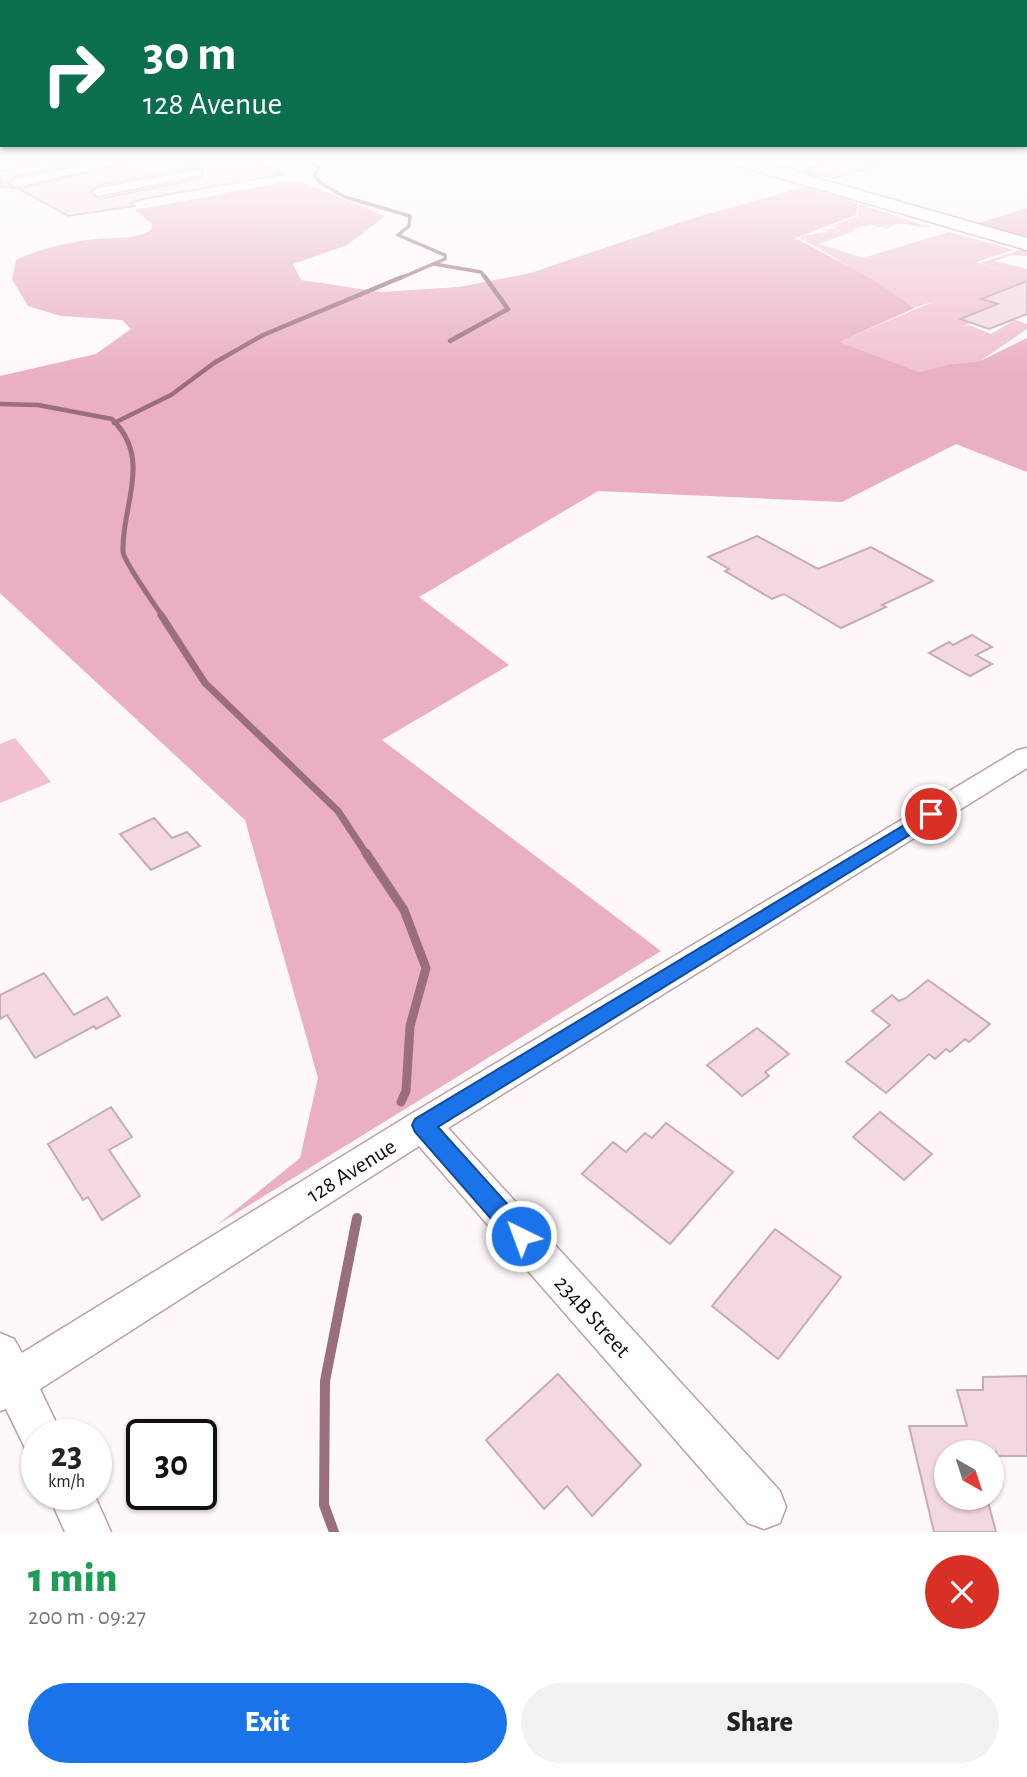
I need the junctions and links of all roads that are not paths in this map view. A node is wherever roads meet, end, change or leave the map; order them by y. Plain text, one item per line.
1 (980, 230) edge
2 (1027, 244) edge
3 (1027, 756) edge
4 (423, 1125) junction
5 (5, 1375) edge
6 (31, 1419) edge
7 (764, 1507) dead end
8 (78, 1510) edge
9 (88, 1532) edge

1 - 2 main road
3 - 4 street, 128 Avenue
4 - 5 street, 128 Avenue
4 - 7 street, 234B Street
5 - 6 street
8 - 9 street

